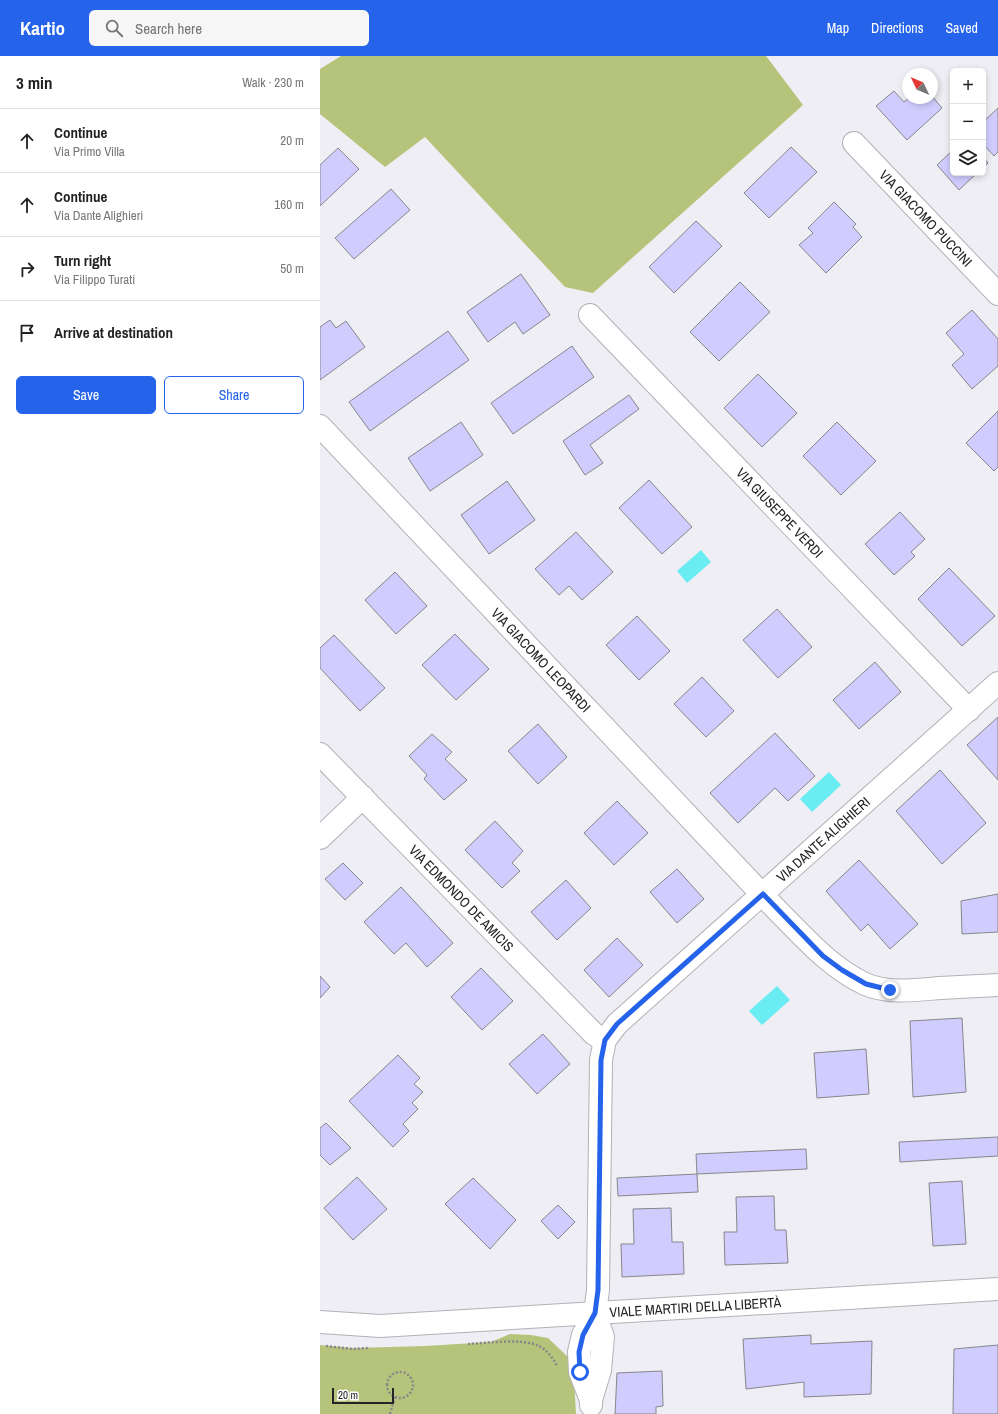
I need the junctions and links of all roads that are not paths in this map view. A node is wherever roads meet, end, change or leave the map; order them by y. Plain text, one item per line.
1 (854, 143) dead end
2 (998, 294) edge
3 (590, 315) dead end
4 (320, 426) edge
5 (998, 683) edge
6 (969, 710) junction
7 (320, 754) edge
8 (363, 796) junction
9 (320, 838) edge
10 (763, 894) junction
11 (998, 985) edge
12 (605, 1040) junction
13 (998, 1289) edge
14 (595, 1313) junction
15 (320, 1322) edge
16 (590, 1407) edge

1 - 2 street, VIA GIACOMO PUCCINI
3 - 6 street, VIA GIUSEPPE VERDI
4 - 10 street, VIA GIACOMO LEOPARDI
5 - 6 street, VIA DANTE ALIGHIERI
6 - 10 street, VIA DANTE ALIGHIERI
7 - 8 street, VIA EDMONDO DE AMICIS
8 - 9 street
8 - 12 street, VIA EDMONDO DE AMICIS
10 - 11 street, VIA GIACOMO LEOPARDI
10 - 12 street, VIA DANTE ALIGHIERI
12 - 14 street, VIA DANTE ALIGHIERI
13 - 14 street, VIALE MARTIRI DELLA LIBERTÀ
14 - 15 street, VIALE MARTIRI DELLA LIBERTÀ
14 - 16 street

